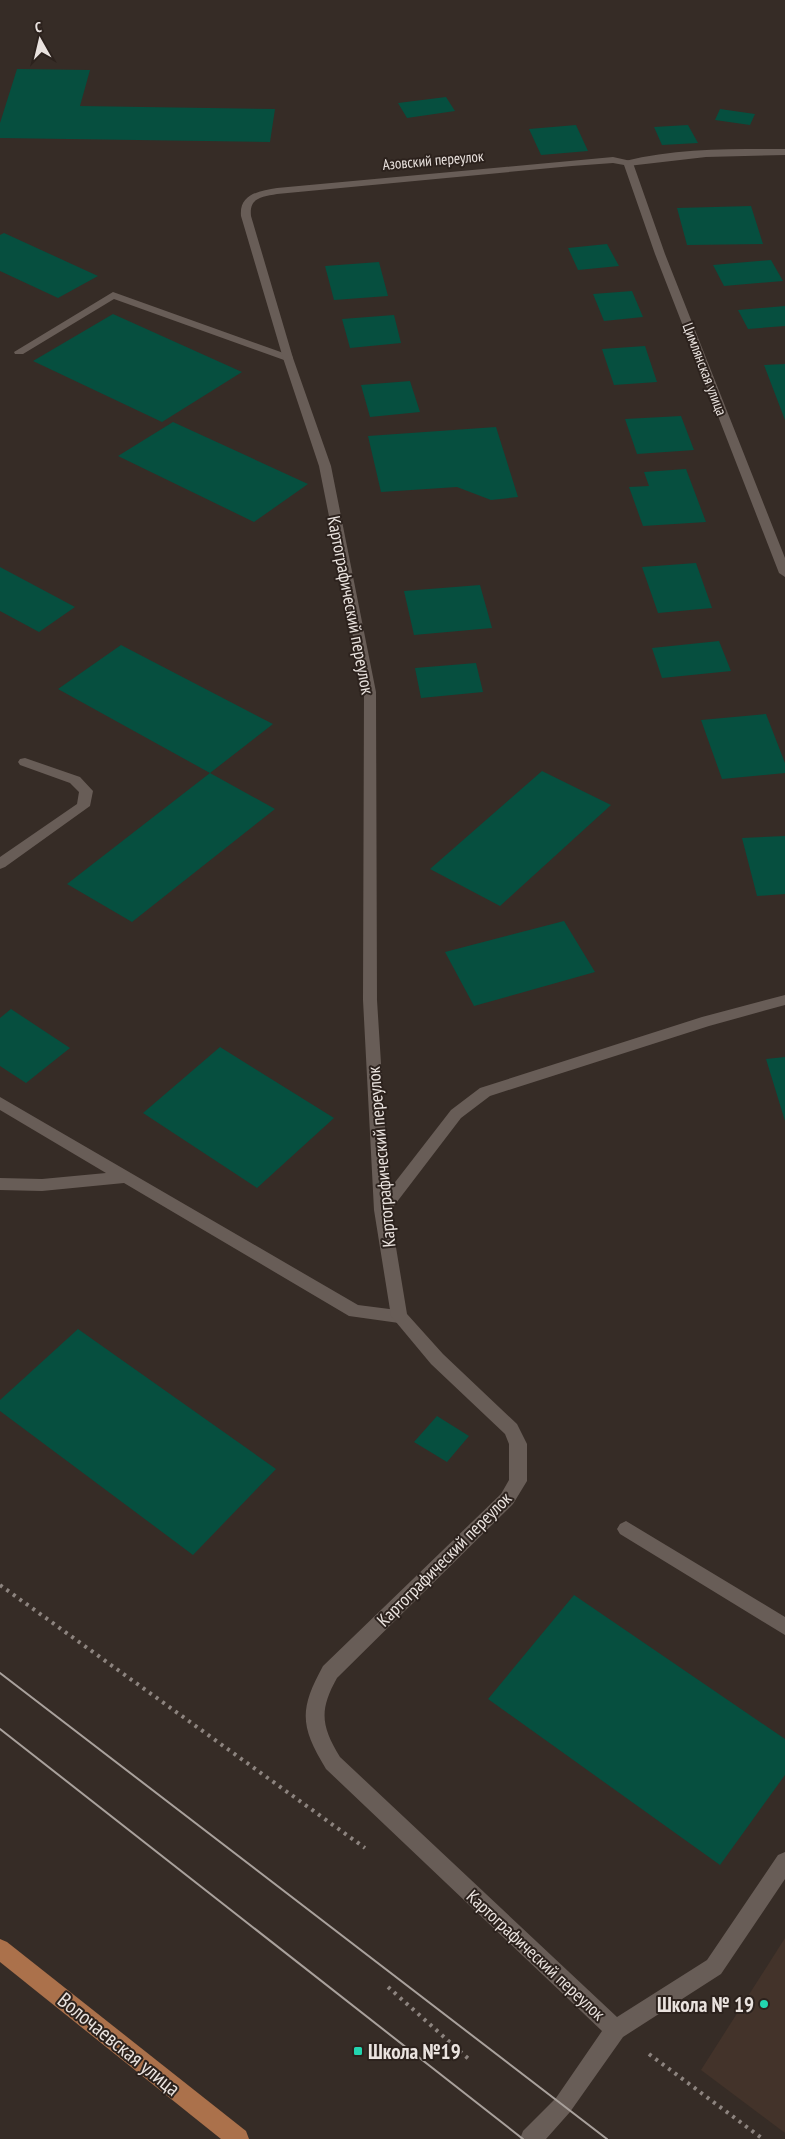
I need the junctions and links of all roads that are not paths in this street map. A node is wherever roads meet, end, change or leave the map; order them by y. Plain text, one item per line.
1 (785, 152) edge
2 (628, 163) junction
3 (245, 206) joint
4 (19, 352) dead end
5 (288, 358) junction
6 (785, 573) edge
7 (25, 762) dead end
8 (0, 864) edge
9 (785, 1000) edge
10 (0, 1103) edge
11 (127, 1177) junction
12 (0, 1184) edge
13 (382, 1210) junction
14 (399, 1316) junction
15 (626, 1529) dead end
16 (785, 1628) edge
17 (785, 1862) edge
18 (0, 1949) edge
19 (616, 2030) junction
20 (238, 2139) edge
21 (531, 2139) edge

1 - 2 street, Азовский переулок
2 - 3 street, Азовский переулок
2 - 6 street, Цимлянская улица
3 - 5 street, Картографический переулок
4 - 5 street
5 - 13 street, Картографический переулок
7 - 8 street
9 - 13 street
10 - 11 street
11 - 12 street
11 - 14 street
13 - 14 street, Картографический переулок
14 - 19 street, Картографический переулок
15 - 16 street
17 - 19 street
18 - 20 main road, Волочаевская улица
19 - 21 street, Картографический переулок

